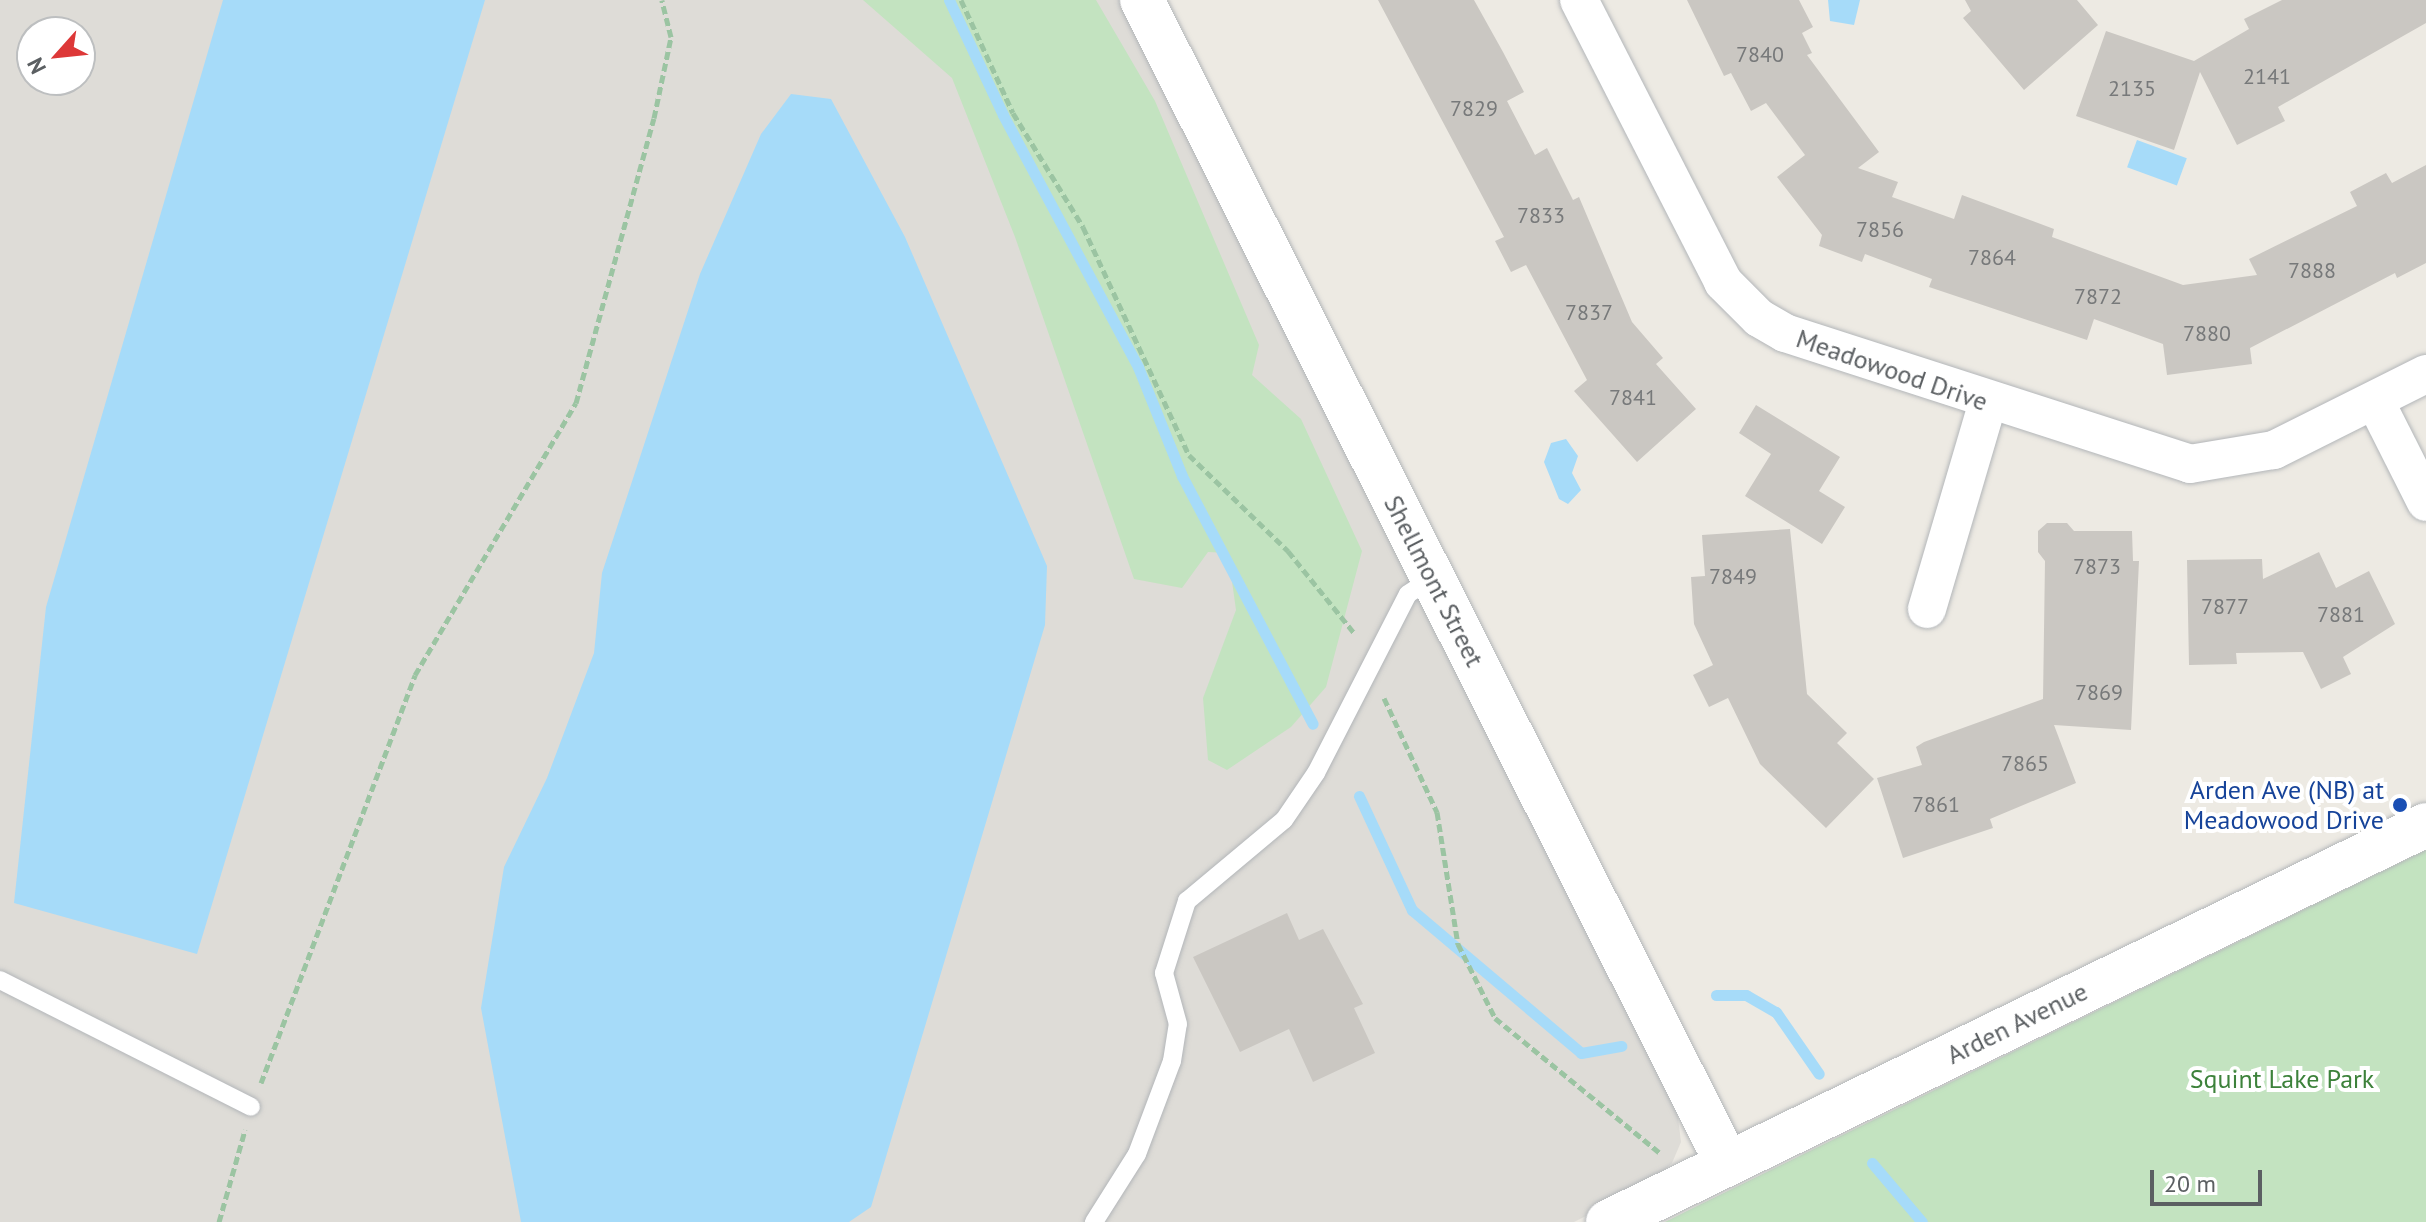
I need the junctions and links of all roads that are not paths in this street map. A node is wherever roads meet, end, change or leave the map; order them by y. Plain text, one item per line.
1 (1142, 0) edge
2 (1579, 0) edge
3 (2426, 374) edge
4 (2375, 401) junction
5 (1988, 402) junction
6 (2426, 502) edge
7 (1433, 578) junction
8 (1927, 609) dead end
9 (2426, 825) edge
10 (0, 980) edge
11 (251, 1107) road end
12 (1727, 1163) junction
13 (1094, 1222) edge
14 (1608, 1222) edge

1 - 7 street, Shellmont Street
2 - 5 street, Meadowood Drive
3 - 4 street, Meadowood Drive
4 - 5 street, Meadowood Drive
4 - 6 street
5 - 8 street
7 - 12 street, Shellmont Street
7 - 13 lane
9 - 12 street, Arden Avenue
10 - 11 lane
12 - 14 street, Arden Avenue

